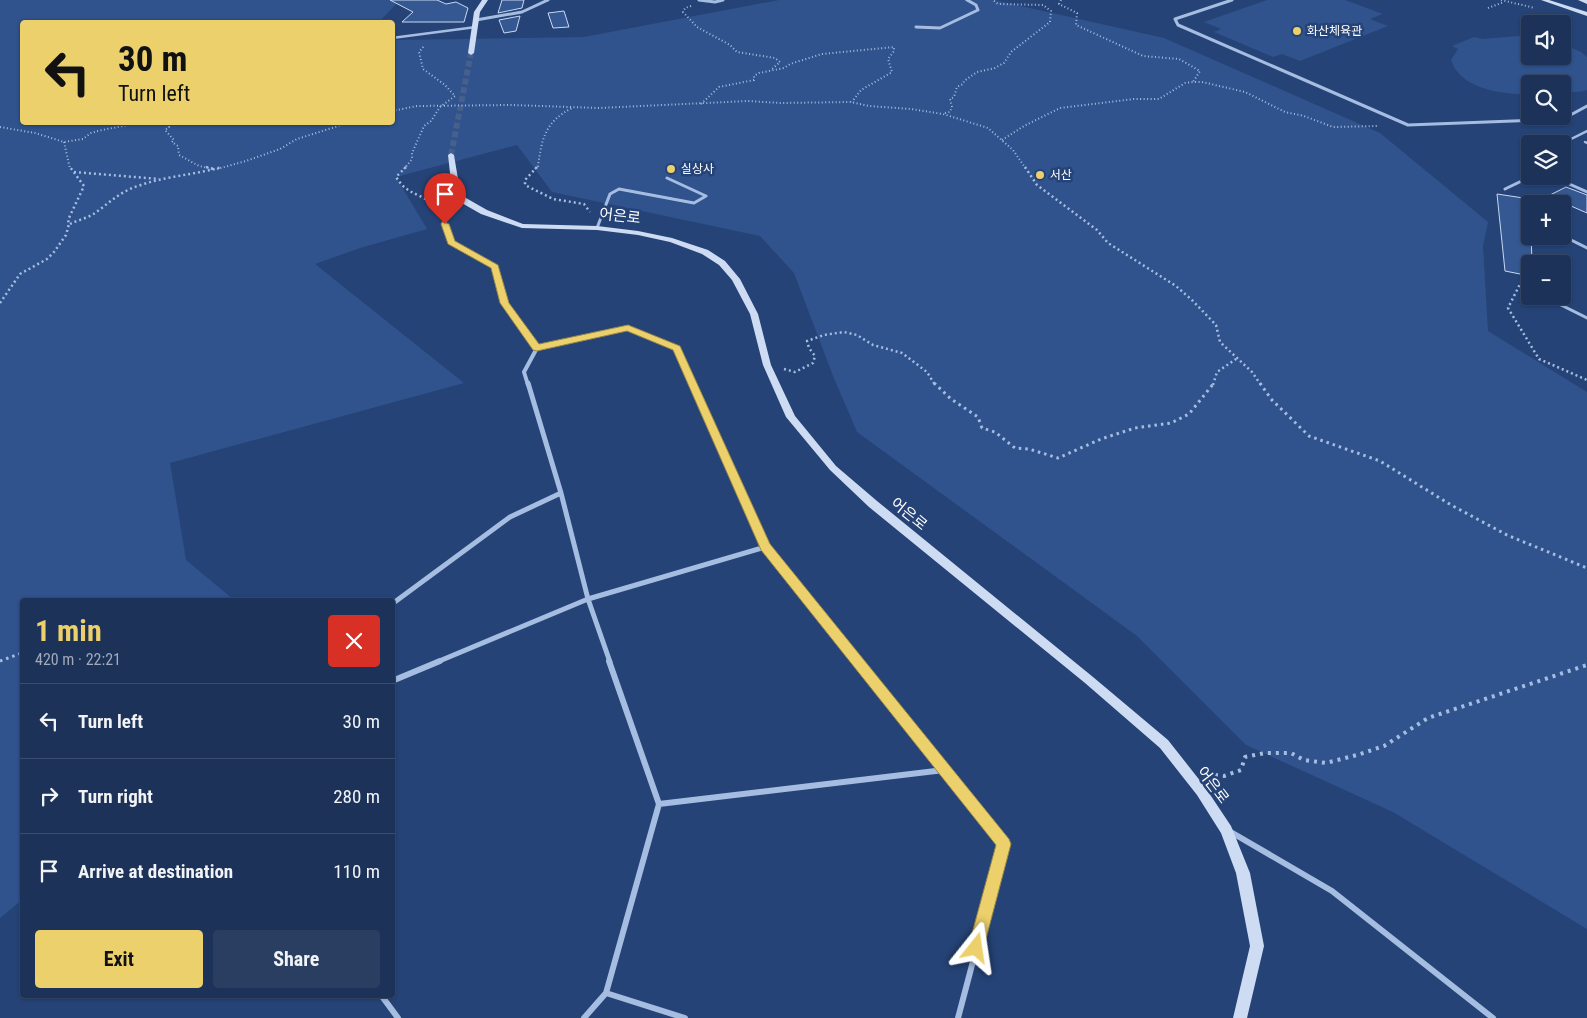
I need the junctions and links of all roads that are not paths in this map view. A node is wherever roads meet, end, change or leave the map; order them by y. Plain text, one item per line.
1 (485, 0) edge
2 (548, 0) edge
3 (699, 0) edge
4 (723, 0) edge
5 (967, 0) edge
6 (1232, 0) edge
7 (1544, 0) edge
8 (1582, 0) edge
9 (1587, 2) edge
10 (1587, 14) edge
11 (476, 20) junction
12 (476, 27) junction
13 (916, 27) dead end
14 (395, 38) edge
15 (471, 53) tunnel mouth
16 (1587, 106) edge
17 (1587, 131) edge
18 (1571, 139) edge
19 (451, 155) tunnel mouth
20 (667, 178) dead end
21 (1521, 181) edge
22 (1571, 185) edge
23 (1505, 189) dead end
24 (456, 191) junction
25 (1587, 192) edge
26 (593, 228) junction
27 (1571, 240) edge
28 (1587, 248) edge
29 (1560, 305) edge
30 (1587, 318) edge
31 (537, 348) junction
32 (561, 493) junction
33 (765, 547) junction
34 (588, 599) junction
35 (395, 602) edge
36 (395, 680) edge
37 (944, 770) junction
38 (659, 804) junction
39 (1226, 830) junction
40 (606, 993) junction
41 (383, 998) edge
42 (398, 1018) edge
43 (584, 1018) edge
44 (685, 1018) edge
45 (958, 1018) edge
46 (1240, 1018) edge
47 (1493, 1018) edge

1 - 11 street
2 - 11 street
3 - 4 street
5 - 13 street
6 - 16 street
7 - 10 street
8 - 9 street
11 - 12 street
12 - 14 lane
12 - 15 street
17 - 18 lane
19 - 24 street
20 - 26 lane
21 - 23 lane
22 - 25 lane
24 - 26 street, 어은로
24 - 31 street
26 - 39 street, 어은로
27 - 28 lane
29 - 30 lane
31 - 32 street
31 - 33 street
32 - 34 street
32 - 35 street
33 - 34 street
33 - 37 street
34 - 36 street
34 - 38 street
37 - 38 street
37 - 45 street
38 - 40 street
39 - 46 street, 어은로
39 - 47 street
40 - 43 street
40 - 44 street
41 - 42 street

